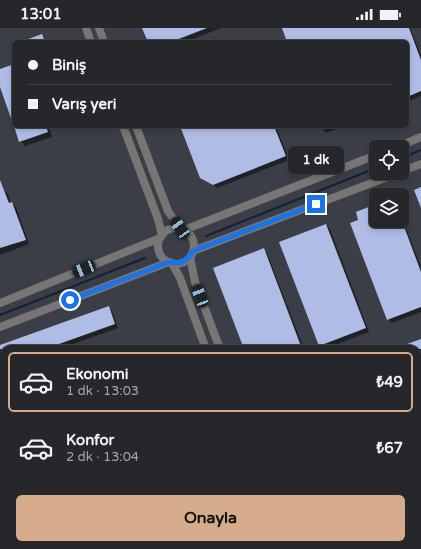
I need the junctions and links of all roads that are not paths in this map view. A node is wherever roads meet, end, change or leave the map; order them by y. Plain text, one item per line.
1 (86, 28) edge
2 (99, 28) edge
3 (90, 40) edge
4 (103, 40) edge
5 (124, 128) edge
6 (137, 128) edge
7 (421, 137) edge
8 (409, 142) edge
9 (369, 158) edge
10 (421, 164) edge
11 (409, 168) edge
12 (380, 180) edge
13 (182, 229) junction
14 (161, 236) junction
15 (192, 254) junction
16 (170, 262) junction
17 (0, 303) edge
18 (0, 328) edge
19 (205, 345) edge
20 (219, 345) edge

1 - 3 street
2 - 4 street
5 - 14 street
6 - 13 street
7 - 8 street
9 - 13 street
10 - 11 street
12 - 15 street
13 - 14 street
13 - 15 street
14 - 16 street
14 - 17 street
15 - 16 street
15 - 20 street
16 - 18 street
16 - 19 street

